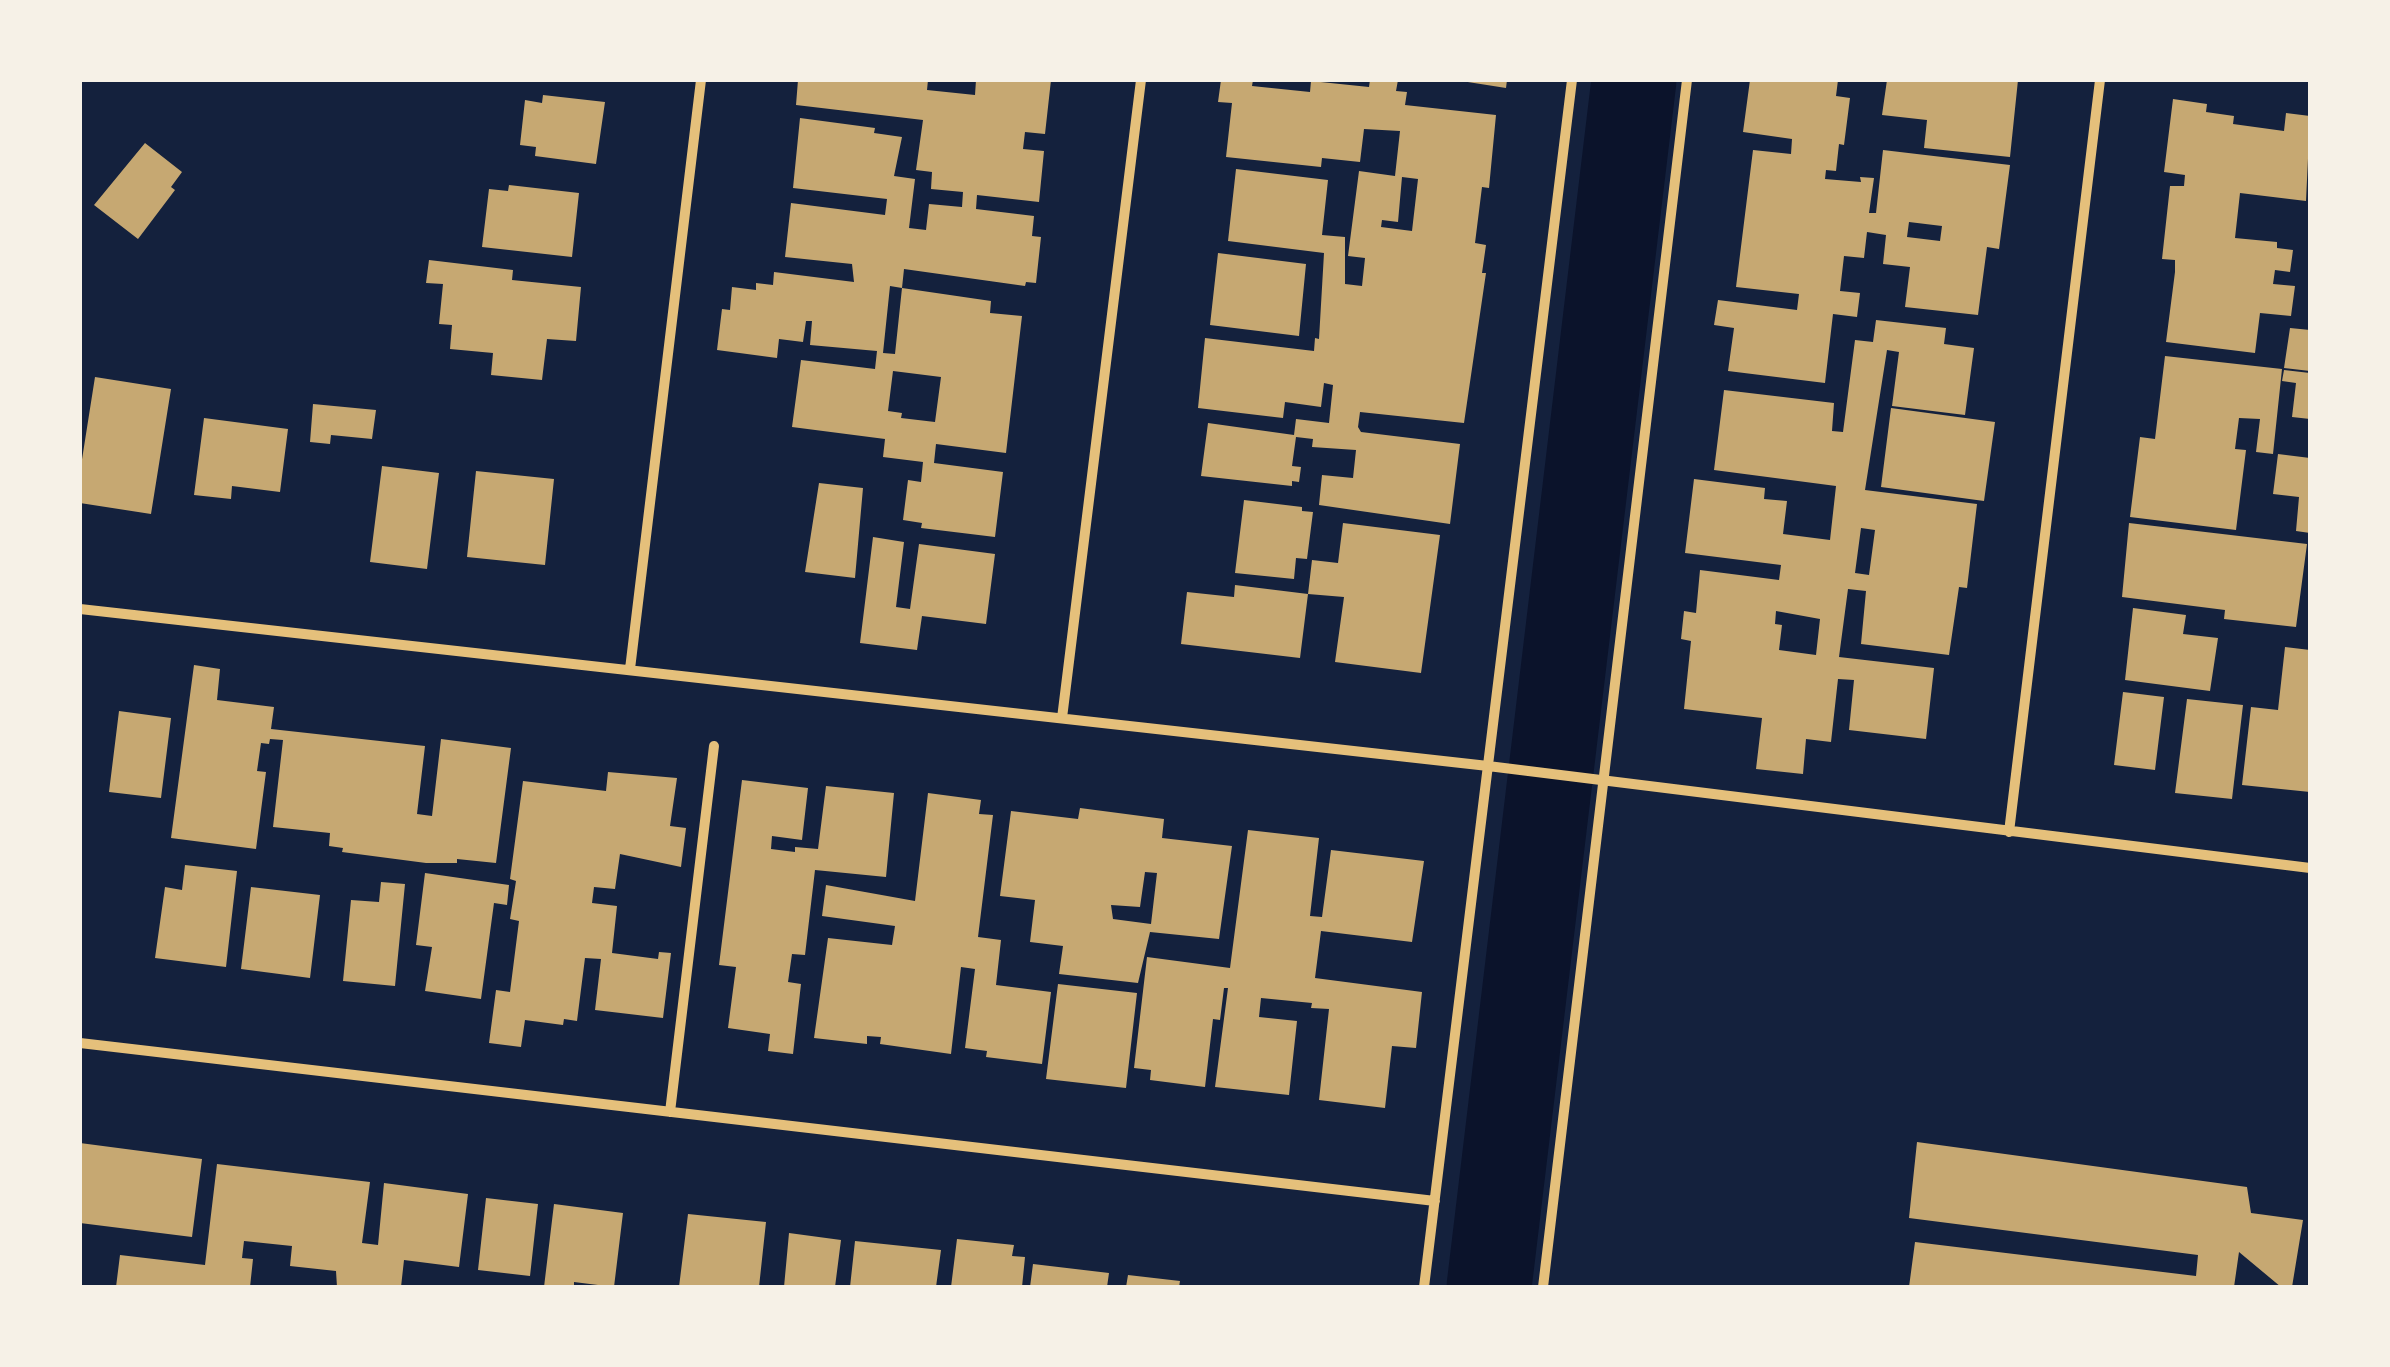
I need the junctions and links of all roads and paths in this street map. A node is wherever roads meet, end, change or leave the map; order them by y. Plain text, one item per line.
1 (701, 80) edge
2 (1141, 80) edge
3 (1572, 80) edge
4 (1687, 80) edge
5 (2100, 80) edge
6 (80, 609) edge
7 (630, 669) junction
8 (1062, 718) junction
9 (714, 746) dead end
10 (1488, 766) junction
11 (1604, 780) junction
12 (2009, 832) junction
13 (2310, 868) edge
14 (80, 1043) edge
15 (670, 1112) junction
16 (1434, 1200) junction
17 (1424, 1287) edge
18 (1543, 1287) edge

1 - 7 street
2 - 8 street
3 - 10 street
4 - 11 street
5 - 12 street
6 - 7 street
7 - 8 street
8 - 10 street
9 - 15 street
10 - 11 street
10 - 16 street
11 - 12 street
11 - 18 street
12 - 13 street
14 - 15 street
15 - 16 street
16 - 17 street

